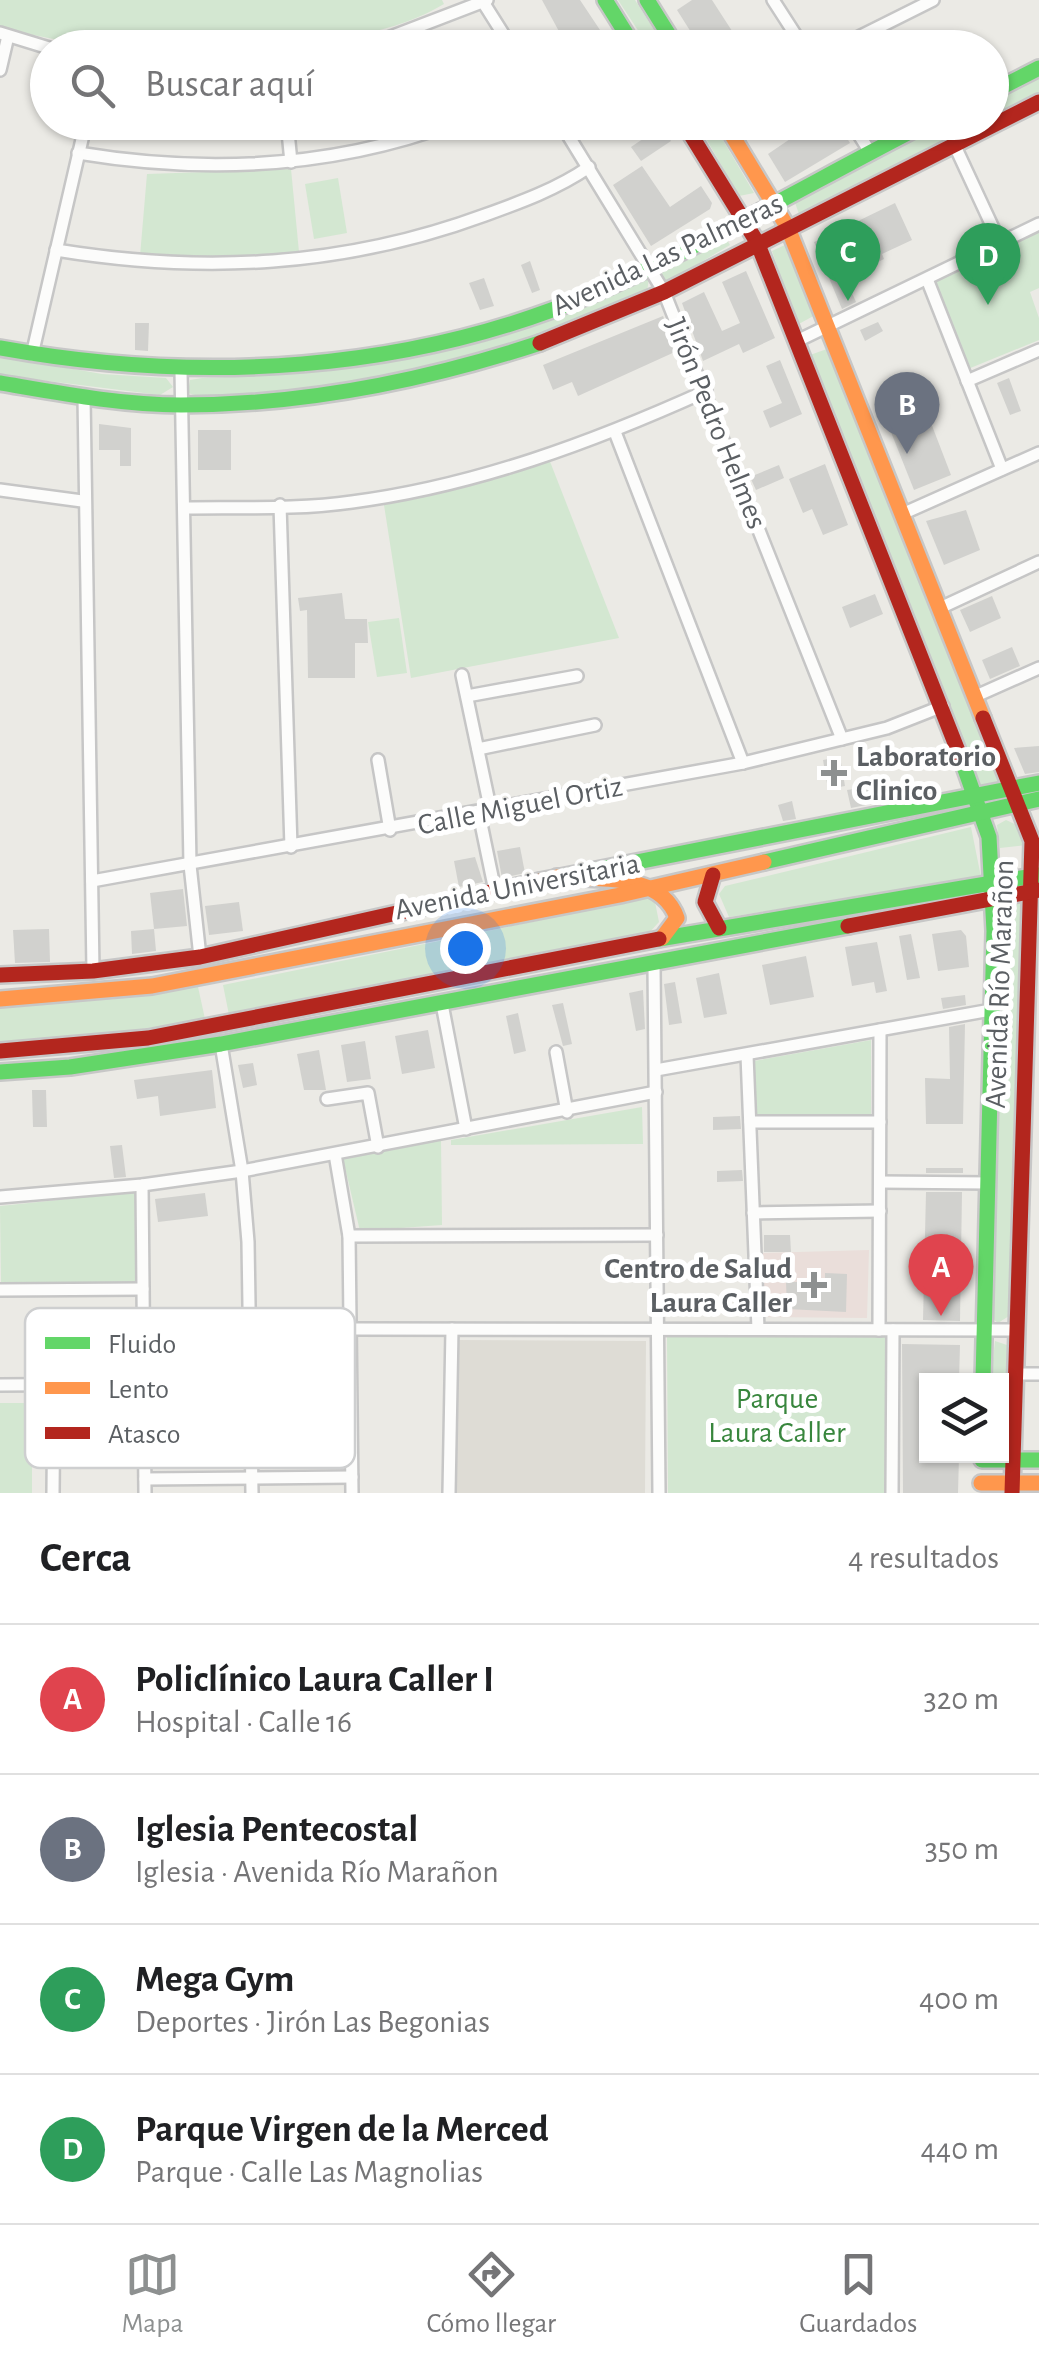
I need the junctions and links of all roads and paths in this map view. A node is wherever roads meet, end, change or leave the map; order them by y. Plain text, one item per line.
1 (605, 0) edge
2 (647, 0) edge
3 (774, 0) edge
4 (933, 0) edge
5 (485, 1) edge
6 (409, 30) edge
7 (502, 30) edge
8 (624, 30) edge
9 (666, 30) edge
10 (793, 30) edge
11 (874, 30) edge
12 (4, 34) edge
13 (30, 42) edge
14 (1039, 68) edge
15 (0, 70) edge
16 (1009, 83) edge
17 (1039, 102) edge
18 (1009, 117) edge
19 (81, 140) edge
20 (289, 140) edge
21 (401, 140) edge
22 (572, 140) edge
23 (694, 140) edge
24 (735, 140) edge
25 (863, 140) edge
26 (894, 140) edge
27 (962, 140) edge
28 (954, 144) junction
29 (870, 152) junction
30 (78, 153) junction
31 (291, 162) junction
32 (589, 167) junction
33 (773, 202) junction
34 (742, 218) junction
35 (1039, 224) edge
36 (788, 228) junction
37 (757, 242) junction
38 (1000, 243) junction
39 (56, 250) junction
40 (650, 267) junction
41 (926, 279) junction
42 (664, 292) junction
43 (829, 325) junction
44 (797, 341) junction
45 (0, 348) edge
46 (1039, 350) edge
47 (32, 355) junction
48 (182, 370) junction
49 (967, 381) junction
50 (0, 382) edge
51 (706, 391) junction
52 (84, 397) junction
53 (182, 404) junction
54 (615, 432) junction
55 (1039, 453) edge
56 (1002, 469) junction
57 (0, 490) edge
58 (82, 501) junction
59 (280, 506) junction
60 (184, 508) junction
61 (902, 514) junction
62 (1039, 562) edge
63 (940, 608) junction
64 (1039, 668) edge
65 (462, 674) dead end
66 (577, 676) dead end
67 (467, 696) junction
68 (976, 696) junction
69 (943, 706) junction
70 (595, 726) dead end
71 (842, 739) junction
72 (478, 749) junction
73 (378, 760) dead end
74 (742, 763) junction
75 (1039, 783) edge
76 (1011, 787) junction
77 (976, 794) junction
78 (1039, 799) edge
79 (1018, 803) junction
80 (981, 811) junction
81 (485, 813) junction
82 (390, 830) junction
83 (292, 847) junction
84 (190, 865) junction
85 (713, 875) junction
86 (558, 877) junction
87 (92, 881) junction
88 (993, 883) junction
89 (1035, 884) edge
90 (654, 888) junction
91 (495, 891) junction
92 (873, 900) junction
93 (993, 901) junction
94 (876, 920) junction
95 (719, 928) junction
96 (662, 938) junction
97 (200, 958) junction
98 (654, 965) junction
99 (93, 971) junction
100 (0, 975) edge
101 (0, 999) edge
102 (1032, 1000) edge
103 (442, 1004) junction
104 (991, 1010) junction
105 (880, 1030) junction
106 (221, 1044) junction
107 (0, 1050) edge
108 (556, 1052) dead end
109 (747, 1055) junction
110 (656, 1070) junction
111 (0, 1072) edge
112 (656, 1092) junction
113 (327, 1099) dead end
114 (566, 1112) junction
115 (750, 1122) junction
116 (880, 1122) junction
117 (466, 1130) junction
118 (378, 1147) junction
119 (335, 1154) junction
120 (242, 1170) junction
121 (880, 1182) junction
122 (989, 1182) junction
123 (142, 1186) junction
124 (0, 1197) edge
125 (880, 1211) junction
126 (753, 1213) junction
127 (657, 1235) junction
128 (349, 1236) junction
129 (143, 1289) junction
130 (0, 1290) edge
131 (143, 1308) edge
132 (249, 1308) edge
133 (351, 1308) edge
134 (355, 1328) edge
135 (452, 1329) junction
136 (658, 1329) junction
137 (758, 1330) junction
138 (886, 1330) junction
139 (984, 1330) junction
140 (1017, 1330) junction
141 (984, 1373) edge
142 (1015, 1374) junction
143 (1039, 1374) edge
144 (0, 1385) edge
145 (25, 1385) edge
146 (1039, 1460) edge
147 (1009, 1461) edge
148 (1013, 1461) junction
149 (982, 1463) edge
150 (145, 1468) edge
151 (252, 1468) edge
152 (352, 1468) edge
153 (352, 1476) junction
154 (252, 1477) junction
155 (145, 1479) junction
156 (1039, 1483) edge
157 (981, 1488) edge
158 (1012, 1488) edge
159 (145, 1493) edge
160 (252, 1493) edge
161 (352, 1493) edge
162 (449, 1493) edge
163 (658, 1493) edge
164 (892, 1493) edge

1 - 8 main road
2 - 9 main road
3 - 10 street
4 - 11 street
5 - 6 street
5 - 7 street
12 - 13 street
12 - 15 street
14 - 16 main road
17 - 18 main road, Avenida Las Palmeras
19 - 30 street
20 - 31 street
21 - 31 street
22 - 32 street, Jirón Pedro Helmes
23 - 34 main road, Avenida Río Marañon
24 - 33 main road, Avenida Río Marañon
25 - 29 street
26 - 29 main road, Avenida Las Palmeras
27 - 28 main road, Avenida Las Palmeras
28 - 36 main road, Avenida Las Palmeras
28 - 38 street
29 - 33 main road, Avenida Las Palmeras
30 - 31 street
30 - 39 street
32 - 39 street
32 - 40 street, Jirón Pedro Helmes
33 - 34 main road, Avenida Las Palmeras
33 - 36 main road, Avenida Río Marañon
34 - 37 main road, Avenida Río Marañon
34 - 40 main road, Avenida Las Palmeras
35 - 38 street
36 - 37 main road, Avenida Las Palmeras
36 - 43 main road, Avenida Río Marañon
37 - 42 main road, Avenida Las Palmeras
37 - 44 main road, Avenida Río Marañon
38 - 41 street
39 - 47 street
40 - 42 street, Jirón Pedro Helmes
40 - 48 main road, Avenida Las Palmeras
41 - 43 street
41 - 49 street
42 - 51 street, Jirón Pedro Helmes
42 - 53 main road, Avenida Las Palmeras
43 - 44 street
43 - 61 main road, Avenida Río Marañon
44 - 69 main road, Avenida Río Marañon
45 - 47 main road, Avenida Las Palmeras
46 - 49 street
47 - 48 main road, Avenida Las Palmeras
48 - 53 street
49 - 56 street
50 - 52 main road, Avenida Las Palmeras
51 - 54 street
51 - 71 street, Jirón Pedro Helmes
52 - 53 main road, Avenida Las Palmeras
52 - 58 street
53 - 60 street
54 - 59 street
54 - 74 street
55 - 56 street
56 - 61 street
57 - 58 street
58 - 87 street
59 - 60 street
59 - 83 street
60 - 84 street
61 - 63 main road, Avenida Río Marañon
62 - 63 street
63 - 68 main road, Avenida Río Marañon
64 - 68 street
65 - 67 street
66 - 67 street
67 - 72 street
68 - 76 main road, Avenida Río Marañon
69 - 71 street, Calle Miguel Ortiz
69 - 77 main road, Avenida Río Marañon
70 - 72 street
71 - 74 street, Calle Miguel Ortiz
72 - 81 street
73 - 82 street
74 - 81 street, Calle Miguel Ortiz
75 - 76 main road, Avenida Universitaria
76 - 77 main road, Avenida Universitaria
76 - 79 main road, Avenida Río Marañon
77 - 80 main road, Avenida Río Marañon
77 - 86 main road, Avenida Universitaria
78 - 79 main road, Avenida Universitaria
79 - 80 main road, Avenida Universitaria
79 - 89 main road, Avenida Río Marañon
80 - 85 main road, Avenida Universitaria
80 - 88 main road, Avenida Río Marañon
81 - 82 street, Calle Miguel Ortiz
81 - 91 street
82 - 83 street, Calle Miguel Ortiz
83 - 84 street, Calle Miguel Ortiz
84 - 87 street, Calle Miguel Ortiz
84 - 97 street
85 - 90 main road, Avenida Universitaria
85 - 95 main road
86 - 90 main road
86 - 91 main road, Avenida Universitaria
87 - 99 street
88 - 89 main road
88 - 92 main road
88 - 93 main road, Avenida Río Marañon
89 - 93 main road
89 - 102 main road, Avenida Río Marañon
90 - 96 main road
90 - 101 main road, Avenida Universitaria
91 - 97 main road, Avenida Universitaria
92 - 94 main road
92 - 95 main road
93 - 94 main road
93 - 104 main road, Avenida Río Marañon
94 - 98 main road
95 - 96 main road
96 - 107 main road
97 - 99 main road, Avenida Universitaria
98 - 103 main road
98 - 110 street
99 - 100 main road, Avenida Universitaria
102 - 140 main road, Avenida Río Marañon
103 - 106 main road
103 - 117 street
104 - 105 street
104 - 122 main road, Avenida Río Marañon
105 - 109 street
105 - 116 street
106 - 111 main road
106 - 120 street
108 - 114 street
109 - 110 street
109 - 115 street
110 - 112 street
112 - 114 street
112 - 127 street
113 - 118 street
114 - 117 street
115 - 116 street
115 - 126 street
116 - 121 street
117 - 118 street
118 - 119 street
119 - 120 street
119 - 128 street
120 - 123 street
120 - 132 street
121 - 122 street
121 - 125 street
122 - 139 main road, Avenida Río Marañon
123 - 124 street
123 - 129 street
125 - 126 street
125 - 138 street
126 - 137 street
127 - 128 street
127 - 136 street
128 - 133 street
129 - 130 street
129 - 131 street
134 - 135 street
135 - 136 street
135 - 162 street
136 - 137 street
136 - 163 street
137 - 138 street
138 - 139 street
138 - 164 street
139 - 140 street
139 - 141 main road, Avenida Río Marañon
140 - 142 main road, Avenida Río Marañon
142 - 143 street
142 - 148 main road, Avenida Río Marañon
144 - 145 street
146 - 148 main road
147 - 148 main road
148 - 158 main road, Avenida Río Marañon
149 - 157 main road
150 - 155 street
151 - 154 street
152 - 153 street
153 - 154 street
153 - 161 street
154 - 155 street
154 - 160 street
155 - 159 street
156 - 158 main road
157 - 158 main road

